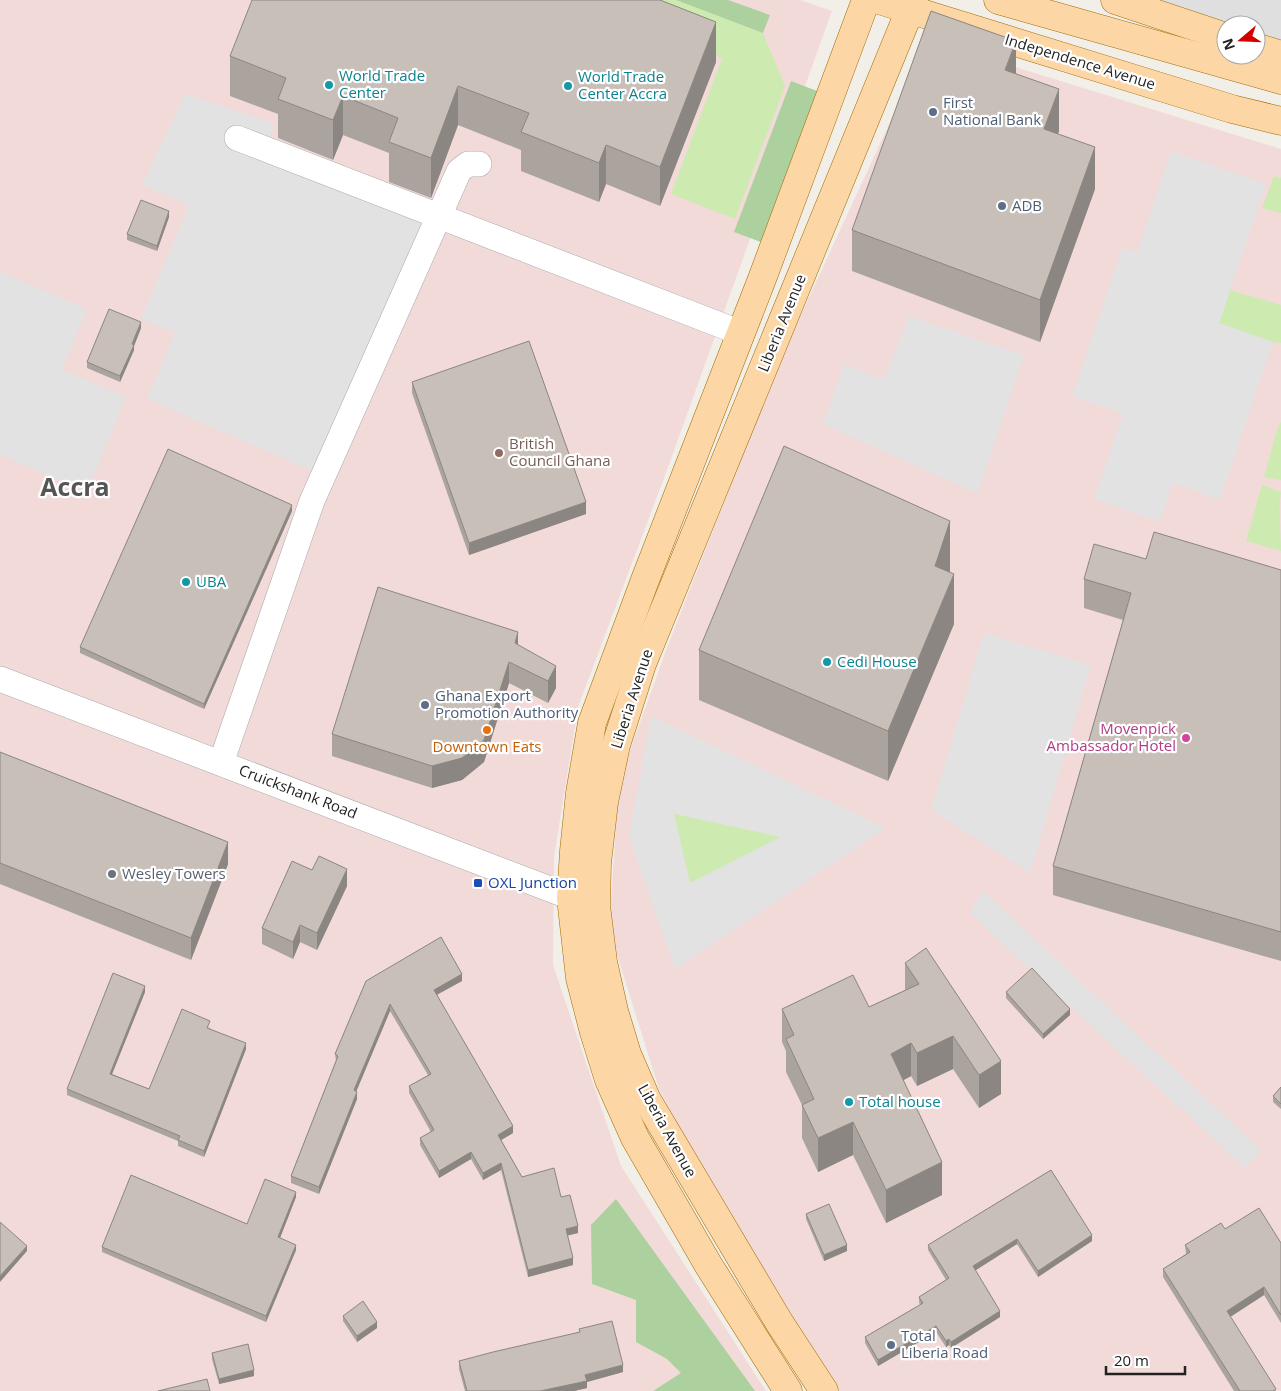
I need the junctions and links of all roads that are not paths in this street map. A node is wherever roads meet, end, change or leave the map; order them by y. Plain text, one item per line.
1 (866, 0) edge
2 (879, 0) edge
3 (998, 0) edge
4 (1115, 0) edge
5 (912, 5) edge
6 (857, 26) junction
7 (1216, 34) edge
8 (895, 48) junction
9 (1266, 50) edge
10 (1281, 54) edge
11 (1281, 80) edge
12 (1281, 121) edge
13 (237, 138) dead end
14 (479, 164) dead end
15 (439, 217) junction
16 (741, 334) junction
17 (0, 679) edge
18 (221, 762) junction
19 (584, 902) junction
20 (788, 1391) edge
21 (824, 1391) edge

1 - 6 main road, Liberia Avenue
2 - 5 main road, Independence Avenue
3 - 11 main road
4 - 7 main road
5 - 8 main road, Liberia Avenue
5 - 12 main road, Independence Avenue
6 - 8 main road
6 - 16 main road, Liberia Avenue
8 - 19 main road, Liberia Avenue
9 - 10 main road
13 - 15 street
14 - 15 street
15 - 16 street
15 - 18 street
16 - 19 main road, Liberia Avenue
17 - 18 street, Cruickshank Road
18 - 19 street, Cruickshank Road
19 - 20 main road, Liberia Avenue
19 - 21 main road, Liberia Avenue

